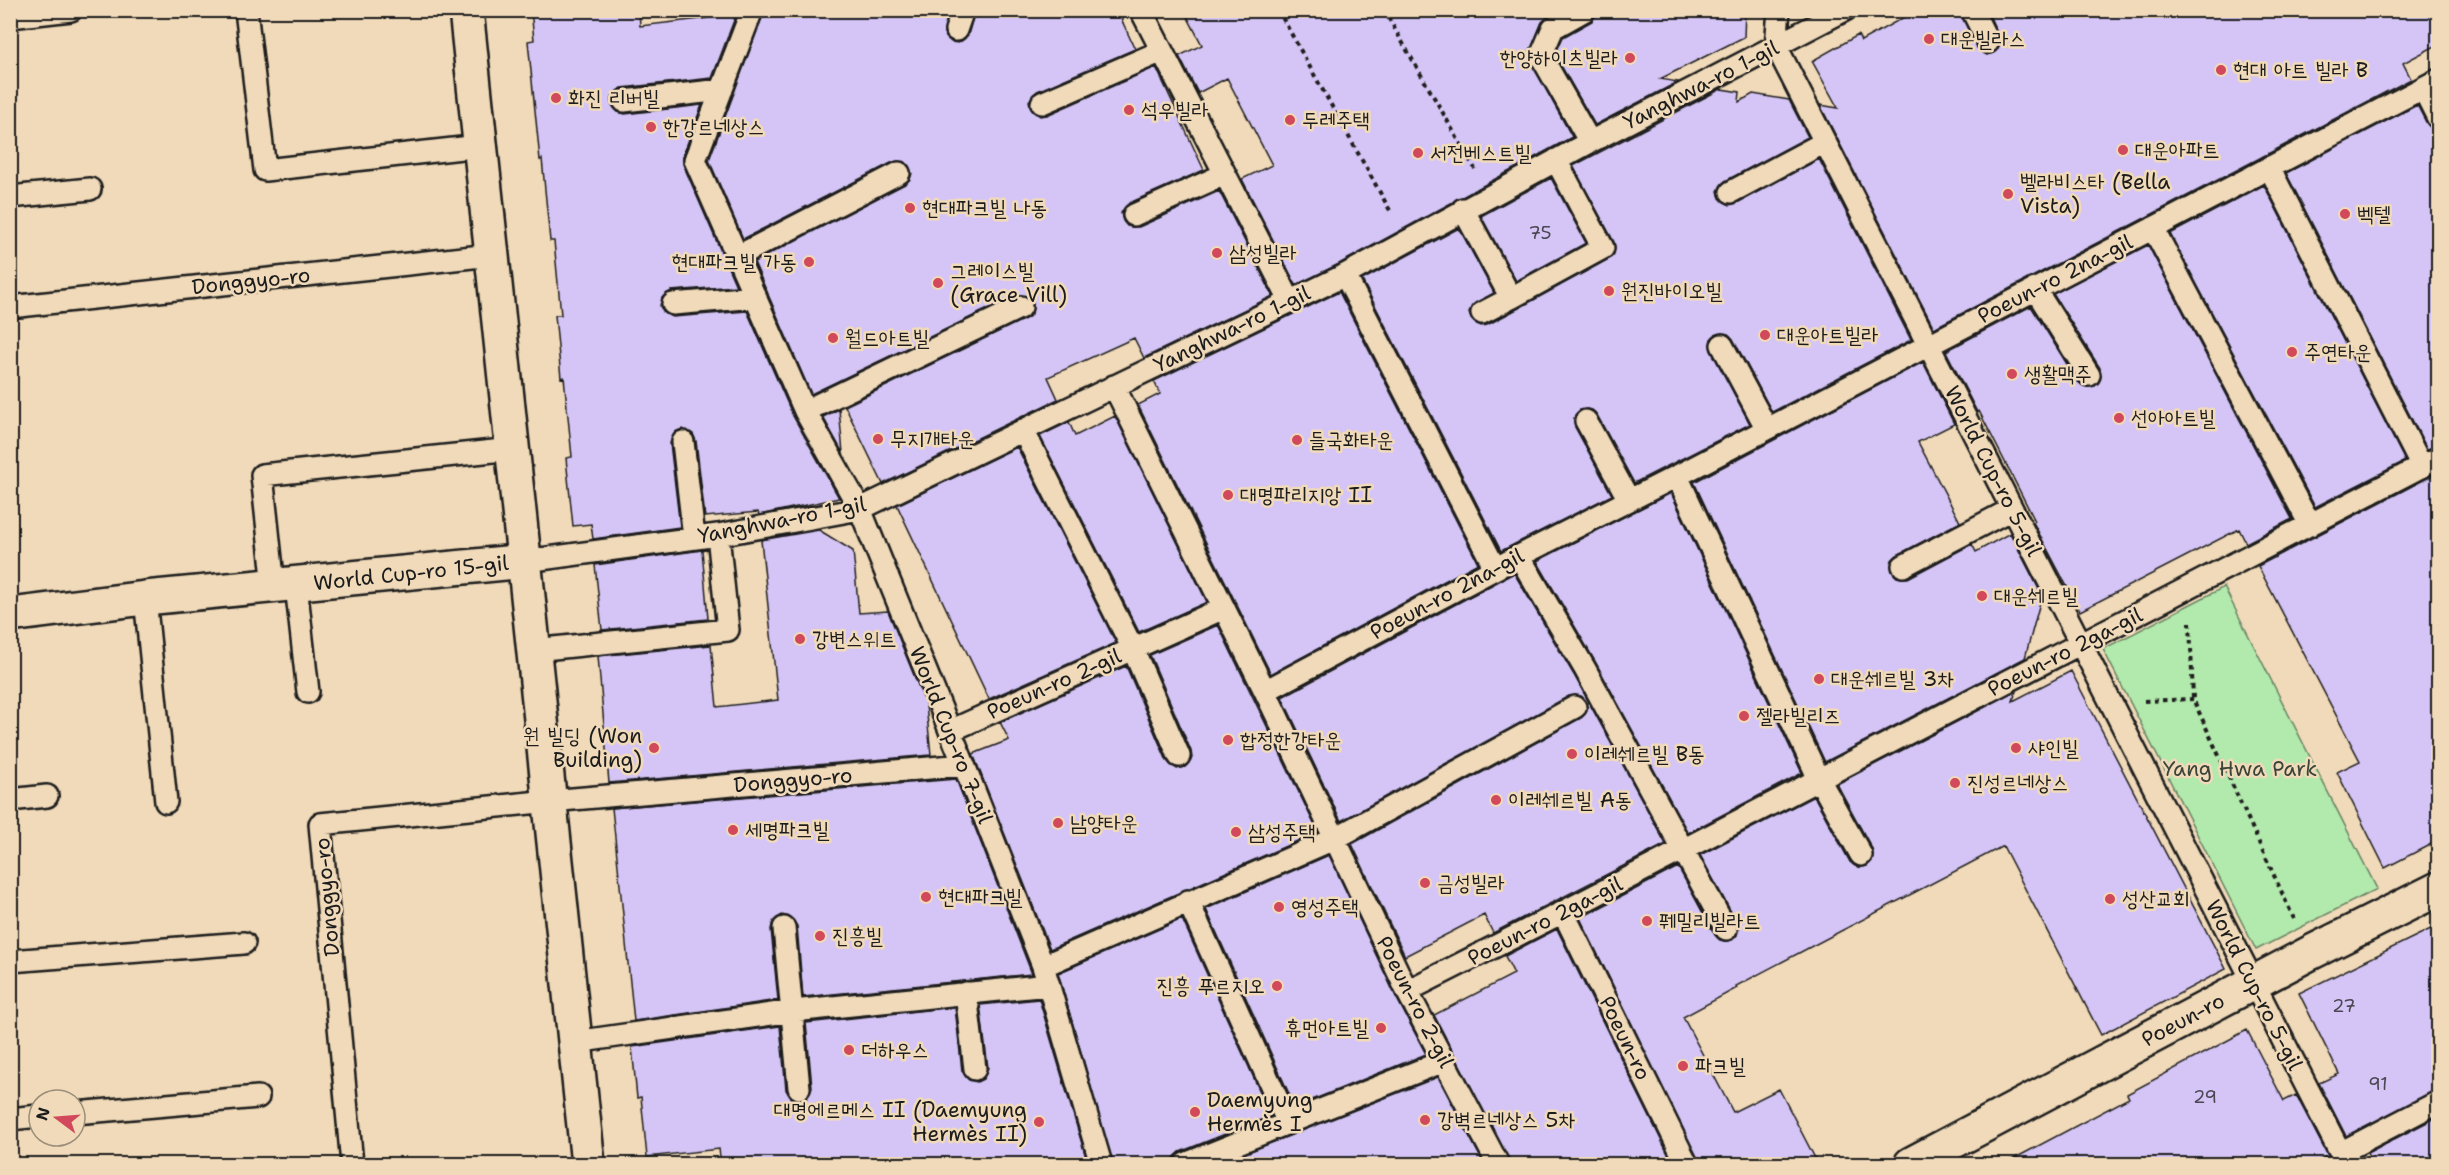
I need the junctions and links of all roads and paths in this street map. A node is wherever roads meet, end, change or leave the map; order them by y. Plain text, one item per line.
1 (71, 10) edge
2 (246, 10) edge
3 (466, 10) edge
4 (752, 10) edge
5 (1142, 10) edge
6 (1278, 10) edge
7 (1384, 10) edge
8 (1585, 10) edge
9 (1779, 10) edge
10 (1845, 10) edge
11 (1972, 10) edge
12 (10, 17) edge
13 (1989, 42) dead end
14 (1776, 46) junction
15 (1162, 51) junction
16 (2431, 84) edge
17 (722, 90) junction
18 (624, 100) dead end
19 (1042, 103) dead end
20 (2439, 118) edge
21 (1590, 142) junction
22 (1825, 142) junction
23 (480, 146) junction
24 (1556, 160) junction
25 (2269, 167) junction
26 (899, 173) dead end
27 (1225, 174) junction
28 (90, 189) dead end
29 (1731, 192) dead end
30 (1490, 195) junction
31 (10, 197) edge
32 (1463, 209) junction
33 (1134, 215) dead end
34 (2153, 228) junction
35 (1406, 241) junction
36 (492, 255) junction
37 (738, 256) junction
38 (1345, 276) junction
39 (2035, 289) junction
40 (756, 297) junction
41 (1510, 298) junction
42 (1290, 301) junction
43 (673, 304) dead end
44 (10, 307) edge
45 (1021, 307) dead end
46 (1482, 313) dead end
47 (1722, 345) dead end
48 (1928, 345) junction
49 (2089, 375) dead end
50 (1114, 386) junction
51 (805, 411) junction
52 (1586, 420) dead end
53 (1767, 429) junction
54 (1023, 430) junction
55 (683, 442) dead end
56 (513, 449) junction
57 (2430, 462) edge
58 (1677, 477) junction
59 (1629, 500) junction
60 (860, 509) junction
61 (2012, 509) junction
62 (2310, 525) junction
63 (718, 535) junction
64 (694, 537) junction
65 (1520, 556) junction
66 (525, 561) junction
67 (1903, 566) dead end
68 (1495, 568) junction
69 (285, 586) junction
70 (2189, 588) junction
71 (145, 598) junction
72 (1224, 608) junction
73 (10, 615) edge
74 (2081, 644) junction
75 (1133, 649) junction
76 (534, 650) junction
77 (1265, 691) junction
78 (308, 692) dead end
79 (2193, 699) junction
80 (2110, 702) junction
81 (1575, 706) dead end
82 (950, 731) junction
83 (1179, 756) dead end
84 (964, 765) junction
85 (1819, 779) junction
86 (47, 796) dead end
87 (10, 800) edge
88 (550, 801) junction
89 (166, 802) dead end
90 (1334, 839) junction
91 (1683, 850) junction
92 (1861, 855) dead end
93 (2439, 889) edge
94 (1188, 901) junction
95 (1563, 912) junction
96 (784, 928) dead end
97 (1726, 929) dead end
98 (244, 943) dead end
99 (2310, 953) junction
100 (10, 961) edge
101 (1046, 975) junction
102 (2254, 983) junction
103 (1407, 991) junction
104 (966, 993) junction
105 (793, 1011) junction
106 (574, 1042) junction
107 (1444, 1061) junction
108 (975, 1070) dead end
109 (799, 1088) dead end
110 (258, 1097) dead end
111 (2439, 1102) edge
112 (87, 1112) edge
113 (27, 1117) edge
114 (10, 1119) edge
115 (1288, 1124) junction
116 (2343, 1159) edge
117 (1925, 1161) edge
118 (352, 1164) edge
119 (588, 1164) edge
120 (1101, 1164) edge
121 (1185, 1164) edge
122 (1498, 1164) edge
123 (1687, 1164) edge

1 - 12 lane
2 - 23 lane
3 - 23 street
4 - 17 lane, World Cup-ro 7-gil
5 - 15 lane
6 - 35 path
7 - 30 path
8 - 21 lane
9 - 14 lane
10 - 14 lane, Yanghwa-ro 1-gil
11 - 13 lane
14 - 21 lane, Yanghwa-ro 1-gil
14 - 22 lane, World Cup-ro 5-gil
15 - 19 lane
15 - 27 lane
16 - 20 lane
16 - 25 lane, Poeun-ro 2na-gil
17 - 18 lane
17 - 37 lane, World Cup-ro 7-gil
21 - 24 lane, Yanghwa-ro 1-gil
22 - 29 lane
22 - 48 lane, World Cup-ro 5-gil
23 - 36 street
24 - 30 lane, Yanghwa-ro 1-gil
24 - 41 lane
25 - 34 lane, Poeun-ro 2na-gil
25 - 57 lane, Poeun-ro 2ga-gil
26 - 37 lane
27 - 33 lane
27 - 42 lane
28 - 31 lane
30 - 32 lane, Yanghwa-ro 1-gil
32 - 35 lane, Yanghwa-ro 1-gil
32 - 41 lane
34 - 39 lane, Poeun-ro 2na-gil
34 - 62 lane
35 - 38 lane, Yanghwa-ro 1-gil
36 - 44 lane, Donggyo-ro
36 - 56 street
37 - 40 lane, World Cup-ro 7-gil
38 - 42 lane, Yanghwa-ro 1-gil
38 - 68 lane
39 - 48 lane, Poeun-ro 2na-gil
39 - 49 lane
40 - 43 lane
40 - 51 lane, World Cup-ro 7-gil
41 - 46 lane
42 - 50 lane, Yanghwa-ro 1-gil
45 - 51 lane
47 - 53 lane
48 - 53 lane, Poeun-ro 2na-gil
48 - 61 lane, World Cup-ro 5-gil
50 - 54 lane, Yanghwa-ro 1-gil
50 - 72 lane, Poeun-ro 2-gil
51 - 60 lane, World Cup-ro 7-gil
52 - 59 lane
53 - 58 lane, Poeun-ro 2na-gil
54 - 60 lane, Yanghwa-ro 1-gil
54 - 75 lane
55 - 64 lane
56 - 66 street
56 - 69 lane
57 - 62 lane, Poeun-ro 2ga-gil
58 - 59 lane, Poeun-ro 2na-gil
58 - 85 lane
59 - 65 lane, Poeun-ro 2na-gil
60 - 63 lane, Yanghwa-ro 1-gil
60 - 82 lane, World Cup-ro 7-gil
61 - 67 lane
61 - 74 lane, World Cup-ro 5-gil
62 - 70 lane, Poeun-ro 2ga-gil
63 - 64 lane, Yanghwa-ro 1-gil
63 - 76 lane
64 - 66 lane, Yanghwa-ro 1-gil
65 - 68 lane, Poeun-ro 2na-gil
65 - 91 lane
66 - 69 street, World Cup-ro 15-gil
66 - 76 street
68 - 77 lane, Poeun-ro 2na-gil
69 - 71 street, World Cup-ro 15-gil
69 - 78 lane, World Cup-ro 15-gil
70 - 74 lane, Poeun-ro 2ga-gil
70 - 79 path
71 - 73 street, World Cup-ro 15-gil
71 - 89 lane
72 - 75 lane, Poeun-ro 2-gil
72 - 77 lane, Poeun-ro 2-gil
74 - 80 lane, World Cup-ro 5-gil
74 - 85 lane, Poeun-ro 2ga-gil
75 - 82 lane, Poeun-ro 2-gil
75 - 83 lane
76 - 88 street
77 - 90 lane, Poeun-ro 2-gil
79 - 80 path
79 - 99 path
80 - 102 lane, World Cup-ro 5-gil
81 - 90 lane
82 - 84 lane, World Cup-ro 7-gil
84 - 88 lane, Donggyo-ro
84 - 101 lane, World Cup-ro 7-gil
85 - 91 lane, Poeun-ro 2ga-gil
85 - 92 lane
86 - 87 lane
88 - 106 street
88 - 118 lane, Donggyo-ro
90 - 94 lane
90 - 103 lane, Poeun-ro 2-gil
91 - 95 lane, Poeun-ro 2ga-gil
91 - 97 lane
93 - 99 street, Poeun-ro
94 - 101 lane
94 - 115 lane
95 - 103 lane, Poeun-ro 2ga-gil
95 - 123 lane, Poeun-ro
96 - 105 lane
98 - 100 lane
99 - 102 street, Poeun-ro
101 - 104 lane
101 - 120 lane, World Cup-ro 7-gil
102 - 116 lane, World Cup-ro 5-gil
102 - 117 street, Poeun-ro
103 - 107 lane, Poeun-ro 2-gil
104 - 105 lane
104 - 108 lane
105 - 106 lane
105 - 109 lane
106 - 119 street
107 - 115 lane
107 - 122 lane, Poeun-ro 2-gil
110 - 112 lane
111 - 116 lane, World Cup-ro 5-gil
113 - 114 lane
115 - 121 lane

